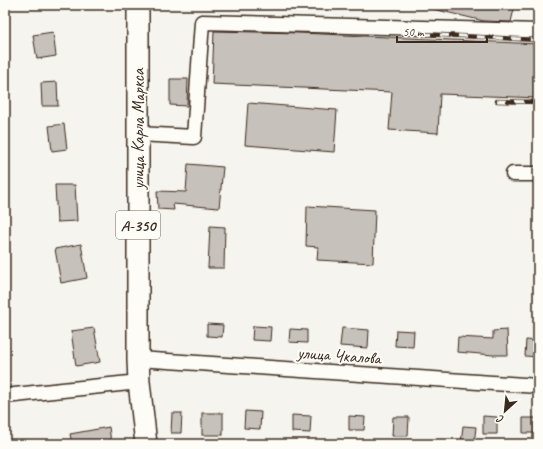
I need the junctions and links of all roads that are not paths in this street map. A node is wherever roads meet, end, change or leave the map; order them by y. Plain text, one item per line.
1 (138, 5) edge
2 (538, 31) edge
3 (138, 134) junction
4 (513, 174) dead end
5 (538, 174) edge
6 (138, 360) junction
7 (139, 382) junction
8 (538, 386) edge
9 (5, 396) edge
10 (146, 444) edge

1 - 3 highway, улица Карла Маркса / А-350
2 - 3 street
3 - 6 highway, улица Карла Маркса / А-350
4 - 5 street
6 - 7 highway, улица Карла Маркса / А-350
6 - 8 street, улица Чкалова
7 - 9 street
7 - 10 highway, улица Карла Маркса / А-350

